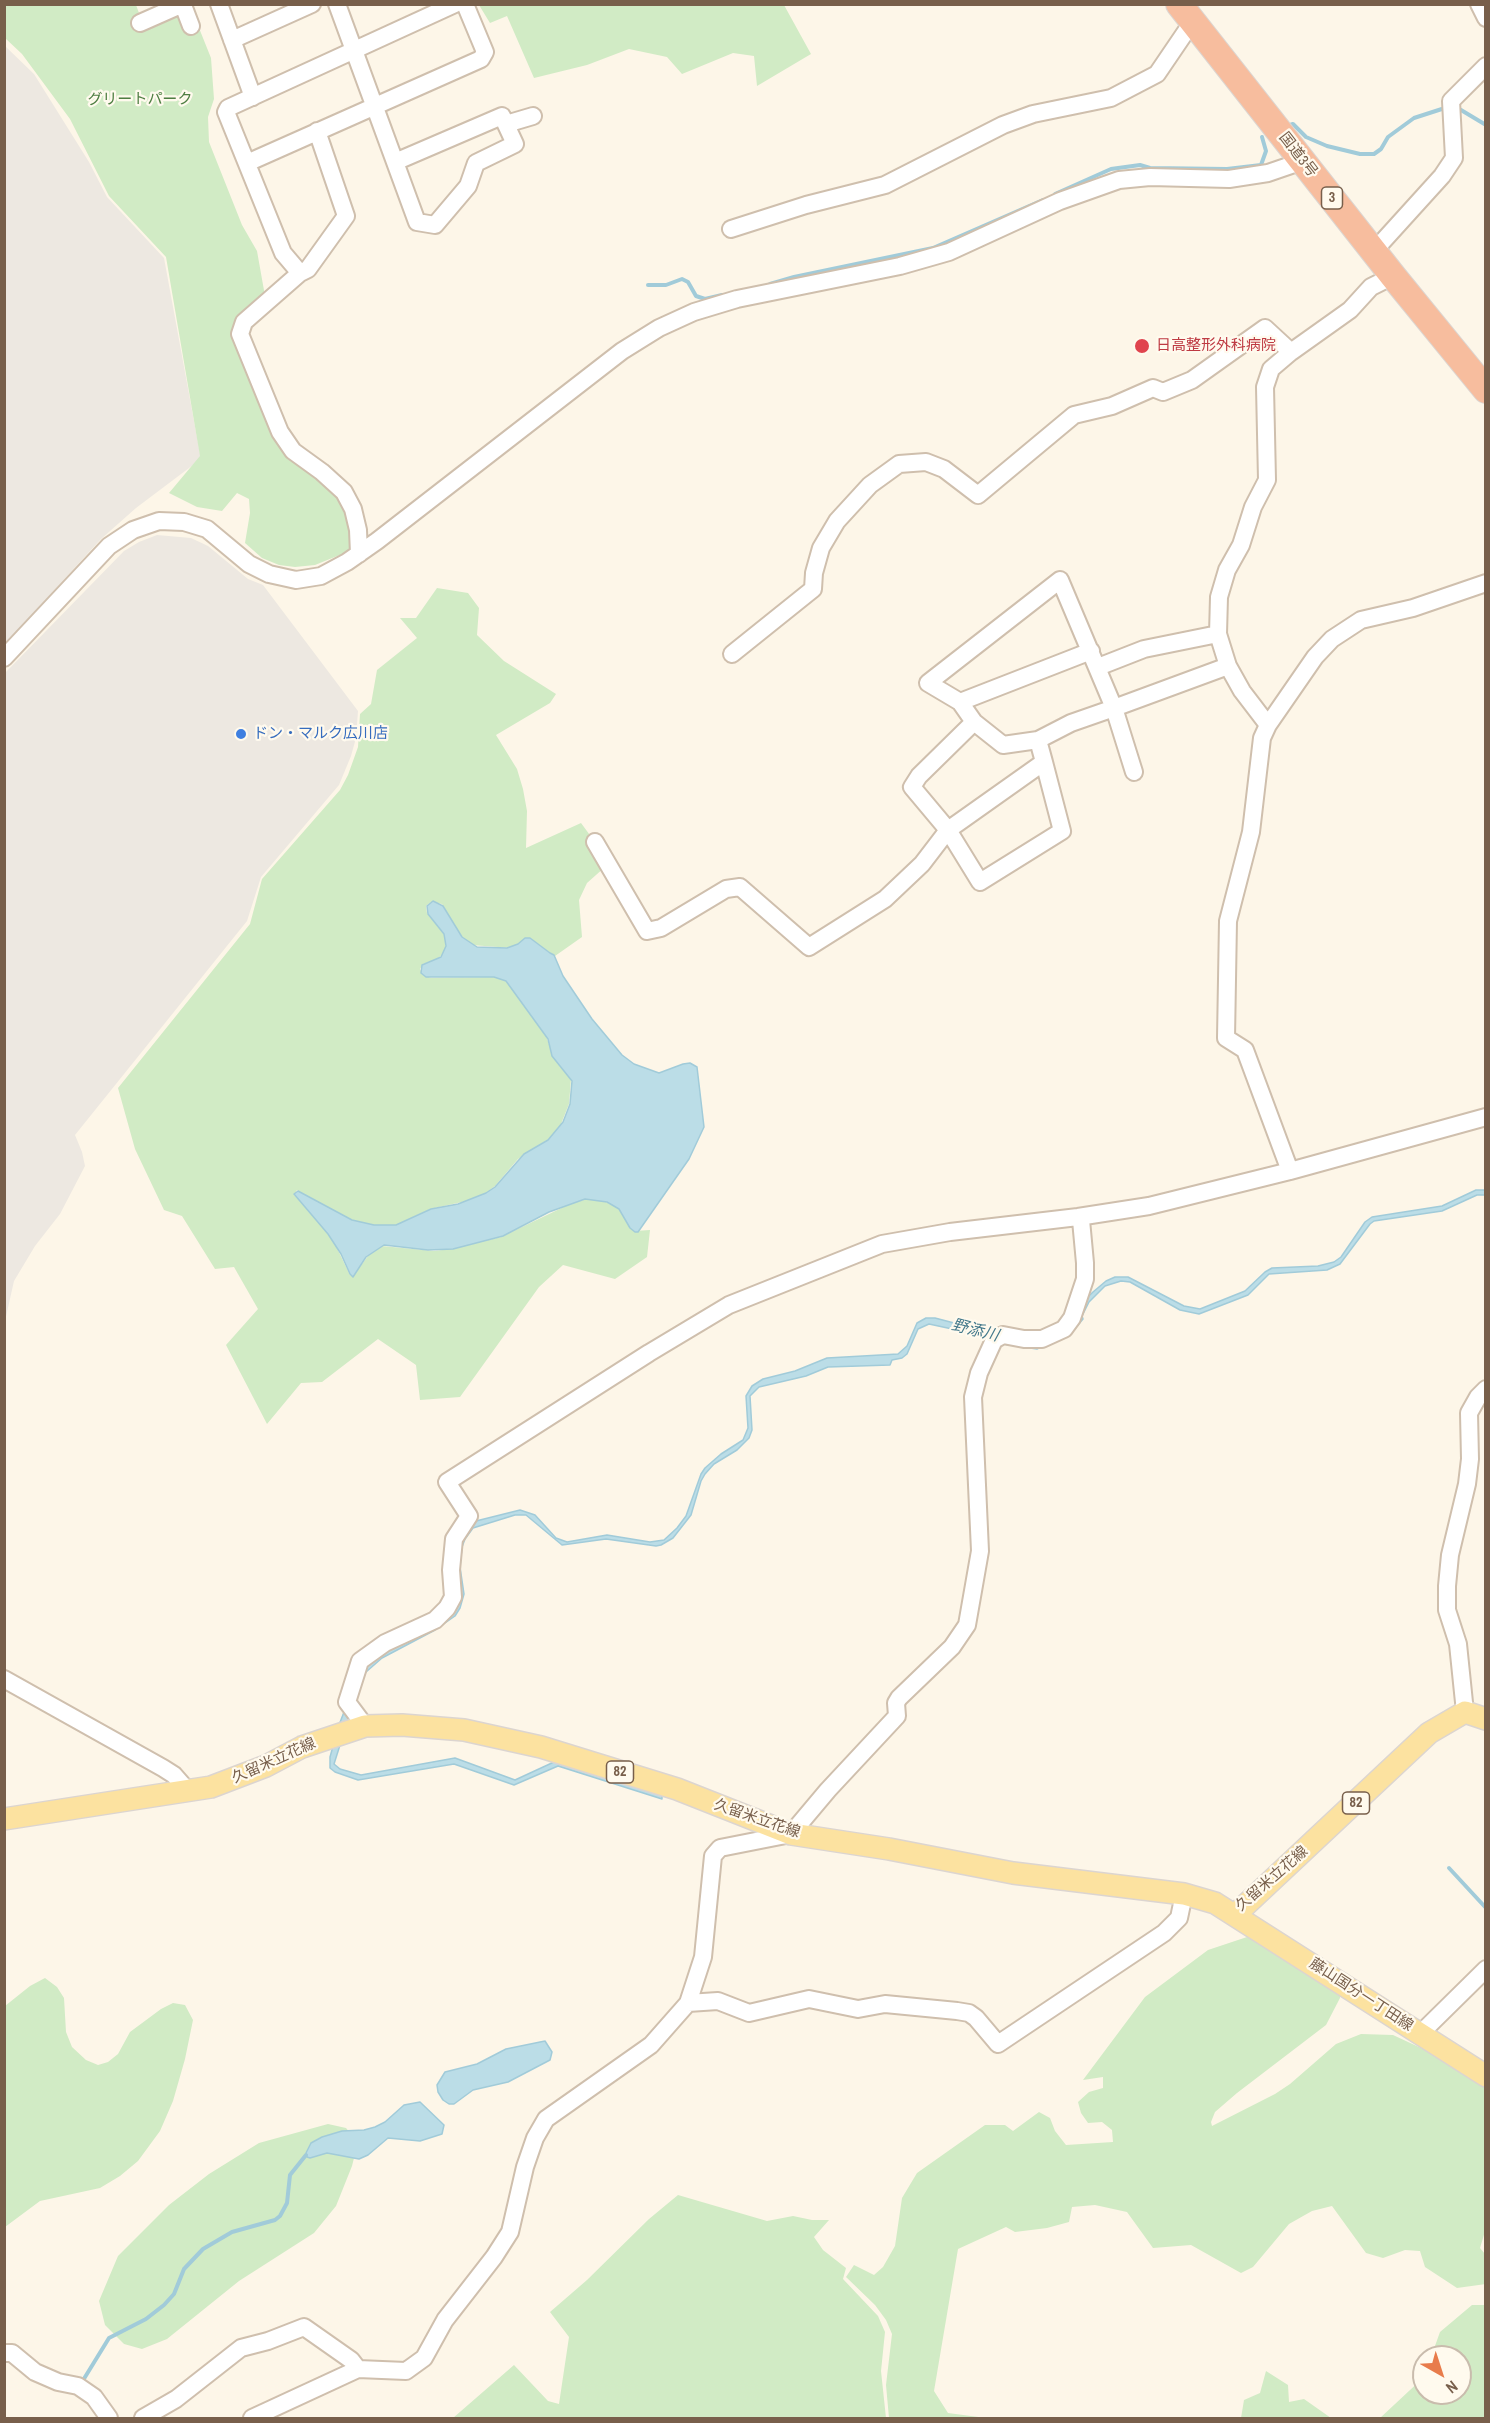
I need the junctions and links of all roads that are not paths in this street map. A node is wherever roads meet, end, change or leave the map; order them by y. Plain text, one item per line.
1 (219, 4) edge
2 (312, 4) edge
3 (337, 4) edge
4 (454, 4) edge
5 (465, 4) edge
6 (1479, 4) edge
7 (183, 5) edge
8 (1186, 13) edge
9 (1485, 18) edge
10 (140, 23) dead end
11 (191, 26) dead end
12 (232, 40) junction
13 (354, 50) junction
14 (1485, 66) edge
15 (253, 97) junction
16 (374, 106) junction
17 (533, 116) dead end
18 (506, 124) junction
19 (317, 131) junction
20 (1303, 161) junction
21 (247, 162) junction
22 (395, 162) junction
23 (732, 229) dead end
24 (1374, 251) junction
25 (300, 273) junction
26 (1393, 276) junction
27 (1291, 352) junction
28 (1485, 390) edge
29 (359, 554) junction
30 (1485, 583) edge
31 (1218, 633) junction
32 (1091, 651) junction
33 (732, 654) dead end
34 (4, 658) edge
35 (1228, 666) junction
36 (1098, 667) junction
37 (960, 702) junction
38 (1114, 708) junction
39 (974, 722) junction
40 (1268, 725) junction
41 (1038, 740) junction
42 (1044, 762) junction
43 (1134, 772) dead end
44 (948, 830) junction
45 (595, 842) dead end
46 (1485, 1117) edge
47 (1290, 1171) junction
48 (1078, 1217) junction
49 (1485, 1389) edge
50 (4, 1680) edge
51 (1465, 1713) junction
52 (1485, 1719) edge
53 (365, 1726) junction
54 (188, 1791) junction
55 (4, 1819) edge
56 (791, 1834) junction
57 (1184, 1894) junction
58 (1236, 1914) junction
59 (1485, 1969) edge
60 (688, 2003) junction
61 (1420, 2034) junction
62 (1485, 2076) edge
63 (4, 2353) edge
64 (358, 2368) junction
65 (109, 2418) edge
66 (143, 2418) edge
67 (252, 2418) edge

1 - 12 street
2 - 12 street
3 - 13 street
4 - 13 street
5 - 16 street
6 - 9 street
7 - 10 street
7 - 11 street
8 - 20 highway, 国道3号 / 3
8 - 23 street
12 - 15 street
13 - 15 street
13 - 16 street
14 - 24 street
15 - 21 street
16 - 19 street
16 - 22 street
17 - 18 street
18 - 22 street
18 - 22 street
19 - 21 street
19 - 25 street
20 - 24 highway, 国道3号 / 3
20 - 29 street
21 - 25 street
24 - 26 highway, 国道3号 / 3
25 - 29 street
26 - 27 street
26 - 28 highway, 国道3号 / 3
27 - 31 street
27 - 33 street
29 - 34 street
30 - 40 street
31 - 35 street
31 - 36 street
32 - 36 street
32 - 37 street
32 - 37 street
35 - 38 street
35 - 40 street
36 - 38 street
37 - 39 street
38 - 41 street
38 - 43 street
39 - 41 street
39 - 44 street
40 - 47 street
41 - 42 street
42 - 44 street
42 - 44 street
44 - 45 street
46 - 47 street
47 - 48 street
48 - 53 street
48 - 56 street
49 - 51 street
50 - 54 street
51 - 52 main road
51 - 58 main road, 久留米立花線 / 82
53 - 54 main road, 久留米立花線 / 82
53 - 56 main road, 久留米立花線 / 82
54 - 55 main road, 久留米立花線 / 82
56 - 57 main road, 久留米立花線 / 82
56 - 60 street
57 - 58 main road, 久留米立花線 / 82
57 - 60 street
58 - 61 main road, 藤山国分一丁田線
59 - 61 street
60 - 64 street
61 - 62 main road, 藤山国分一丁田線
63 - 65 street
64 - 66 street
64 - 67 street

